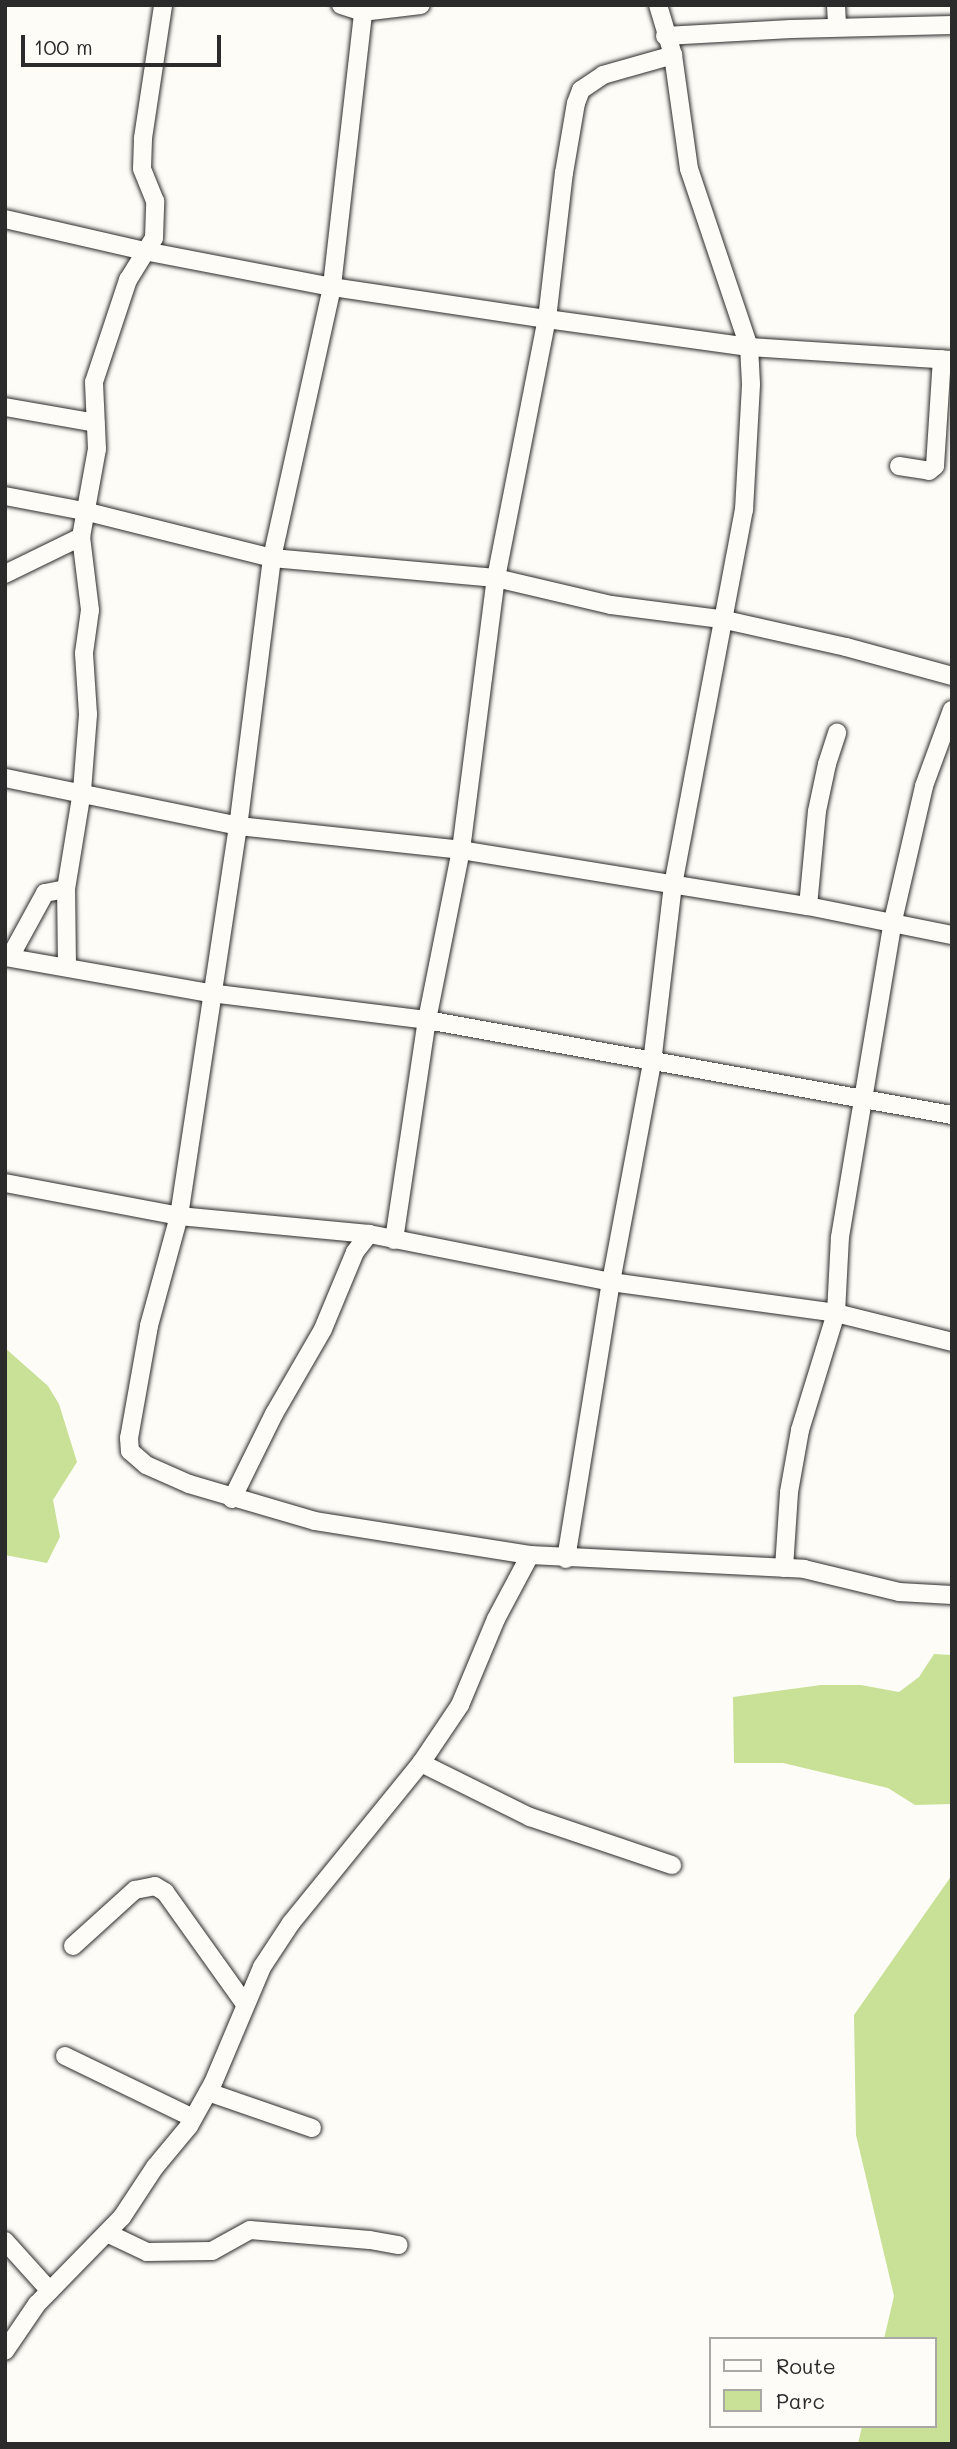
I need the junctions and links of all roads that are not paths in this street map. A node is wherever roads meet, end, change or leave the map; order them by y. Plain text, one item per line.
1 (163, 5) edge
2 (341, 5) edge
3 (421, 5) edge
4 (657, 5) edge
5 (836, 5) edge
6 (363, 9) edge
7 (952, 25) edge
8 (837, 27) junction
9 (665, 36) junction
10 (673, 55) junction
11 (5, 219) edge
12 (145, 251) junction
13 (332, 287) junction
14 (547, 319) junction
15 (748, 347) junction
16 (947, 359) edge
17 (5, 407) edge
18 (96, 423) junction
19 (899, 466) dead end
20 (5, 496) edge
21 (84, 511) junction
22 (81, 537) junction
23 (272, 558) junction
24 (5, 574) edge
25 (496, 578) junction
26 (721, 619) junction
27 (952, 676) edge
28 (952, 710) edge
29 (837, 733) dead end
30 (5, 778) edge
31 (82, 791) junction
32 (238, 826) junction
33 (461, 850) junction
34 (673, 885) junction
35 (66, 889) junction
36 (808, 906) junction
37 (892, 925) junction
38 (952, 935) edge
39 (8, 957) edge
40 (67, 966) junction
41 (210, 993) junction
42 (427, 1020) junction
43 (653, 1063) junction
44 (861, 1099) junction
45 (952, 1115) edge
46 (5, 1183) edge
47 (178, 1216) junction
48 (369, 1234) junction
49 (394, 1240) junction
50 (611, 1282) junction
51 (836, 1313) junction
52 (952, 1342) edge
53 (232, 1499) junction
54 (530, 1555) junction
55 (566, 1559) junction
56 (783, 1568) junction
57 (952, 1595) edge
58 (421, 1763) junction
59 (672, 1865) dead end
60 (73, 1946) dead end
61 (245, 2004) junction
62 (65, 2056) dead end
63 (208, 2092) junction
64 (193, 2118) junction
65 (312, 2128) dead end
66 (107, 2233) junction
67 (5, 2241) edge
68 (399, 2245) dead end
69 (50, 2291) junction
70 (5, 2351) edge

1 - 12 street
2 - 6 street
3 - 6 street
4 - 9 street
5 - 8 street
6 - 13 street
7 - 8 street
8 - 9 street
9 - 10 street
10 - 14 street
10 - 15 street
11 - 12 street
12 - 13 street
12 - 18 street
13 - 14 street
13 - 23 street
14 - 15 street
14 - 25 street
15 - 16 street
15 - 26 street
16 - 19 street
17 - 18 street
18 - 21 street
20 - 21 street
21 - 22 street
21 - 23 street
22 - 24 street
22 - 31 street
23 - 25 street
23 - 32 street
25 - 26 street
25 - 33 street
26 - 27 street
26 - 34 street
28 - 37 street
29 - 36 street
30 - 31 street
31 - 32 street
31 - 35 street
32 - 33 street
32 - 41 street
33 - 34 street
33 - 42 street
34 - 36 street
34 - 43 street
35 - 39 street
35 - 40 street
36 - 37 street
37 - 38 street
37 - 44 street
39 - 40 street
40 - 41 street
41 - 42 street
41 - 47 street
42 - 43 street
42 - 49 street
43 - 44 street
43 - 50 street
44 - 45 street
44 - 51 street
46 - 47 street
47 - 48 street
47 - 53 street
48 - 49 street
48 - 53 street
49 - 50 street
50 - 51 street
50 - 55 street
51 - 52 street
51 - 56 street
53 - 54 street
54 - 55 street
54 - 58 street
55 - 56 street
56 - 57 street
58 - 59 street
58 - 61 street
60 - 61 street
61 - 63 street
62 - 64 street
63 - 64 street
63 - 65 street
64 - 66 street
66 - 68 street
66 - 69 street
67 - 69 street
69 - 70 street

